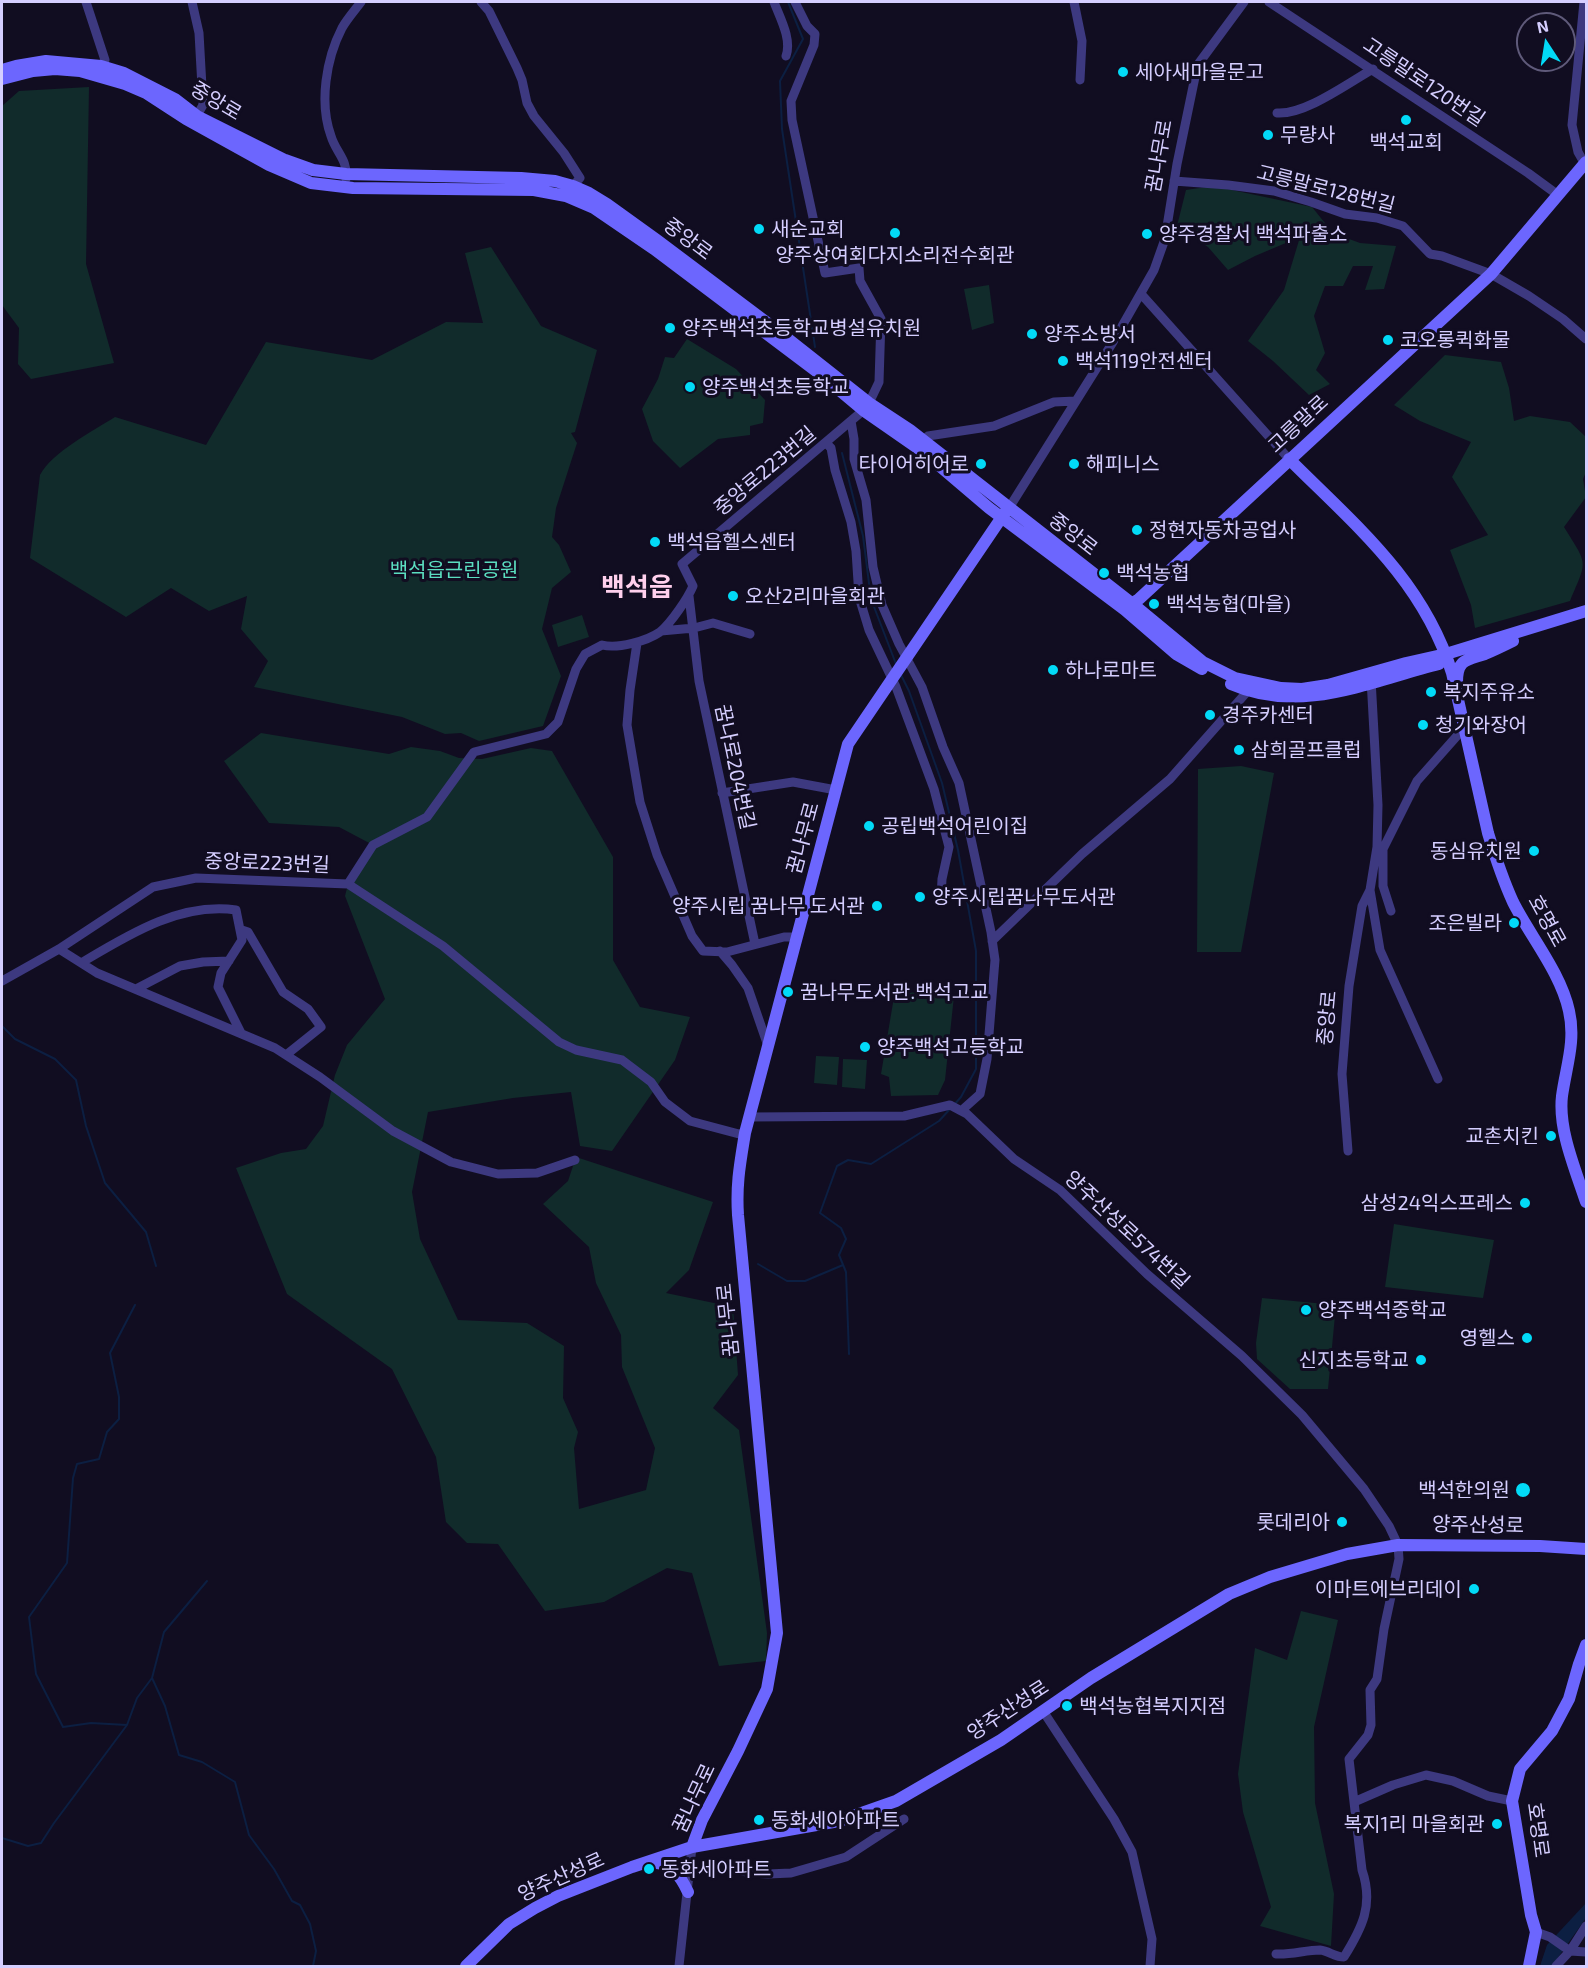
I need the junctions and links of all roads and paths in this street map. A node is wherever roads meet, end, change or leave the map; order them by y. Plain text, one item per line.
1 (86, 2) edge
2 (192, 2) edge
3 (361, 2) edge
4 (482, 2) edge
5 (774, 2) edge
6 (795, 2) edge
7 (1074, 2) edge
8 (1245, 2) edge
9 (1269, 2) edge
10 (1584, 2) edge
11 (786, 56) dead end
12 (100, 66) junction
13 (1373, 69) junction
14 (2, 70) edge
15 (2, 80) edge
16 (1080, 80) dead end
17 (1277, 113) dead end
18 (194, 119) junction
19 (1586, 164) edge
20 (346, 181) junction
21 (1174, 181) junction
22 (569, 191) junction
23 (1558, 195) junction
24 (1491, 274) junction
25 (1142, 295) junction
26 (1587, 339) edge
27 (1075, 401) junction
28 (866, 406) junction
29 (849, 423) junction
30 (923, 440) junction
31 (826, 443) junction
32 (1289, 459) junction
33 (1005, 512) junction
34 (689, 596) junction
35 (1131, 604) junction
36 (1587, 611) edge
37 (1587, 620) edge
38 (694, 628) junction
39 (661, 631) junction
40 (750, 634) dead end
41 (1513, 641) junction
42 (637, 643) junction
43 (907, 656) junction
44 (1447, 658) junction
45 (1371, 678) junction
46 (893, 679) junction
47 (1252, 687) junction
48 (1463, 725) junction
49 (836, 790) junction
50 (722, 793) junction
51 (348, 884) junction
52 (1370, 890) junction
53 (941, 899) dead end
54 (1391, 911) dead end
55 (242, 930) junction
56 (797, 937) junction
57 (992, 941) junction
58 (755, 945) junction
59 (59, 949) junction
60 (720, 951) junction
61 (229, 961) junction
62 (81, 963) junction
63 (2, 981) edge
64 (136, 989) junction
65 (241, 1033) junction
66 (768, 1046) junction
67 (286, 1055) junction
68 (1438, 1078) dead end
69 (956, 1108) junction
70 (750, 1117) junction
71 (745, 1133) junction
72 (1348, 1151) dead end
73 (575, 1160) dead end
74 (1587, 1202) edge
75 (1398, 1545) junction
76 (1587, 1549) edge
77 (1587, 1644) edge
78 (1043, 1711) junction
79 (1512, 1801) junction
80 (1354, 1802) junction
81 (904, 1819) dead end
82 (692, 1847) junction
83 (643, 1864) junction
84 (712, 1864) dead end
85 (688, 1892) junction
86 (1587, 1926) edge
87 (1536, 1932) junction
88 (1569, 1950) junction
89 (1587, 1952) edge
90 (1276, 1954) dead end
91 (466, 1966) edge
92 (679, 1966) edge
93 (1150, 1966) edge
94 (1529, 1966) edge
95 (1556, 1966) edge

1 - 12 street
2 - 18 street
3 - 20 street
4 - 22 street
5 - 11 street
6 - 28 street
7 - 16 street
8 - 21 street, 꿈나무로
9 - 13 street, 고릉말로120번길
10 - 19 street
12 - 14 street, 중앙로
12 - 18 street, 중앙로
13 - 17 street
13 - 23 street, 고릉말로120번길
15 - 18 street, 중앙로
18 - 20 street, 중앙로
19 - 23 street, 고릉말로
20 - 22 street, 중앙로
21 - 24 street, 고릉말로128번길
21 - 25 street, 꿈나무로
22 - 28 street, 중앙로
23 - 24 street, 고릉말로
24 - 26 street
24 - 32 street, 고릉말로
25 - 27 street, 꿈나무로
25 - 32 street
27 - 30 street
27 - 33 street, 꿈나무로
28 - 29 street
28 - 30 street, 중앙로
28 - 33 street, 중앙로
29 - 31 street, 중앙로223번길
29 - 43 street
30 - 33 street, 중앙로
31 - 34 street, 중앙로223번길
31 - 46 street
32 - 35 street, 고릉말로
32 - 44 street
33 - 35 street, 중앙로
33 - 43 street, 꿈나무로
33 - 47 street, 중앙로
34 - 38 street, 꿈나로204번길
34 - 39 street, 중앙로223번길
35 - 47 street, 중앙로
36 - 44 street, 중앙로
37 - 41 street, 중앙로
38 - 39 street
38 - 40 street
38 - 50 street, 꿈나로204번길
39 - 42 street, 중앙로223번길
41 - 44 street, 중앙로
41 - 48 street
42 - 51 street, 중앙로223번길
42 - 60 street
43 - 46 street, 꿈나무로
43 - 57 street
44 - 45 street, 중앙로
44 - 48 street, 호명로
45 - 47 street, 중앙로
45 - 52 street, 중앙로
46 - 49 street, 꿈나무로
46 - 53 street
47 - 57 street
48 - 54 street
48 - 74 street, 호명로
49 - 50 street
49 - 56 street, 꿈나무로
50 - 58 street, 꿈나로204번길
51 - 59 street, 중앙로223번길
51 - 71 street
52 - 68 street, 중앙로
52 - 72 street, 중앙로
55 - 61 street
55 - 62 street
55 - 67 street
56 - 58 street
56 - 66 street, 꿈나무로
57 - 69 street
58 - 60 street
59 - 62 street
59 - 63 street, 중앙로223번길
60 - 66 street
61 - 64 street
61 - 65 street
62 - 64 street
64 - 65 street
65 - 67 street
66 - 70 street, 꿈나무로
67 - 73 street
69 - 70 street
69 - 75 street, 양주산성로574번길
70 - 71 street, 꿈나무로
71 - 82 street, 꿈나무로
75 - 76 street, 양주산성로
75 - 78 street, 양주산성로
75 - 80 street
77 - 79 street, 호명로
78 - 82 street, 양주산성로
78 - 93 street
79 - 80 street
79 - 87 street, 호명로
80 - 90 street
81 - 84 street
82 - 83 street, 양주산성로
82 - 85 street, 꿈나무로
83 - 85 street
83 - 91 street, 양주산성로
85 - 92 street, 꿈나무로
86 - 88 street
87 - 88 street
87 - 94 street, 호명로
88 - 89 street
88 - 95 street

